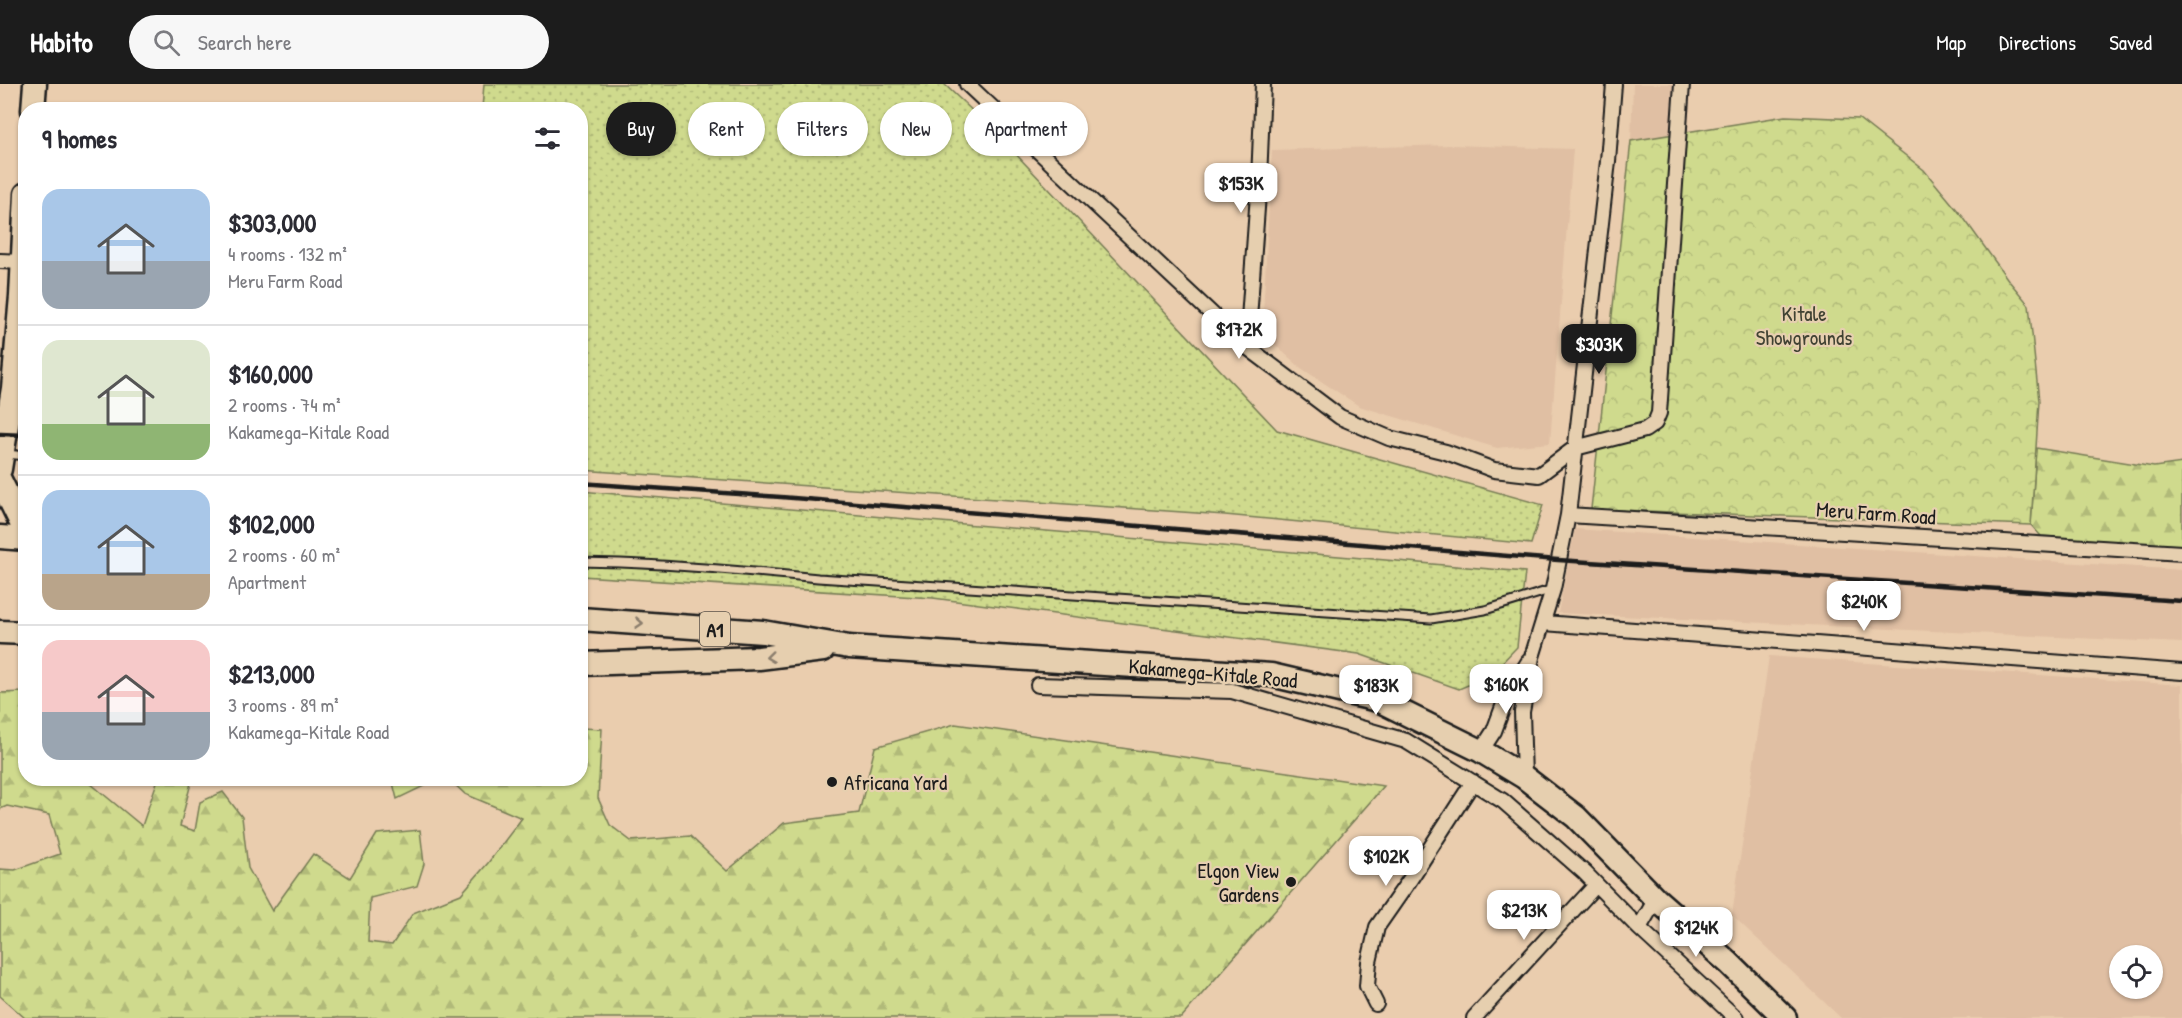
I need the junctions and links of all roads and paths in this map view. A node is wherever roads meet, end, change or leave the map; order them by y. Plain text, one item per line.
1 (35, 84) edge
2 (967, 84) edge
3 (1263, 84) edge
4 (1614, 84) edge
5 (1682, 84) edge
6 (980, 91) edge
7 (34, 102) edge
8 (0, 261) edge
9 (18, 262) edge
10 (18, 342) edge
11 (1247, 346) junction
12 (1575, 448) junction
13 (18, 457) edge
14 (1, 458) edge
15 (0, 480) edge
16 (1568, 515) junction
17 (18, 517) edge
18 (0, 537) edge
19 (18, 538) edge
20 (2182, 553) edge
21 (588, 562) edge
22 (1553, 590) junction
23 (588, 620) edge
24 (1544, 623) junction
25 (0, 633) edge
26 (18, 633) edge
27 (849, 647) junction
28 (1532, 657) junction
29 (588, 664) edge
30 (2182, 672) edge
31 (1038, 685) dead end
32 (1481, 751) junction
33 (1524, 777) junction
34 (1473, 782) junction
35 (1596, 885) junction
36 (1656, 898) junction
37 (1640, 927) junction
38 (1376, 1004) dead end
39 (1474, 1018) edge
40 (1736, 1018) edge
41 (1785, 1018) edge

1 - 7 highway
2 - 6 street
3 - 11 street
4 - 12 street
5 - 12 street
6 - 11 street
8 - 9 street
10 - 14 highway
11 - 12 street
12 - 16 street
13 - 14 lane
15 - 17 highway
16 - 20 street, Meru Farm Road
16 - 22 street
18 - 19 highway
21 - 22 lane
22 - 24 street
23 -> 27 highway, Kakamega-Kitale Road / A1
24 - 28 street
24 - 30 street
25 - 26 highway
27 -> 29 highway, Kakamega-Kitale Road / A1
27 - 32 highway, Kakamega-Kitale Road / A1
28 - 32 street
28 - 33 street
31 - 34 street
32 - 33 highway, Kakamega-Kitale Road / A1
33 - 36 highway, Kakamega-Kitale Road / A1
34 - 35 street
34 - 38 street
35 - 37 street
35 - 39 street
36 - 37 street
36 - 41 highway, Kakamega-Kitale Road / A1
37 - 40 street

